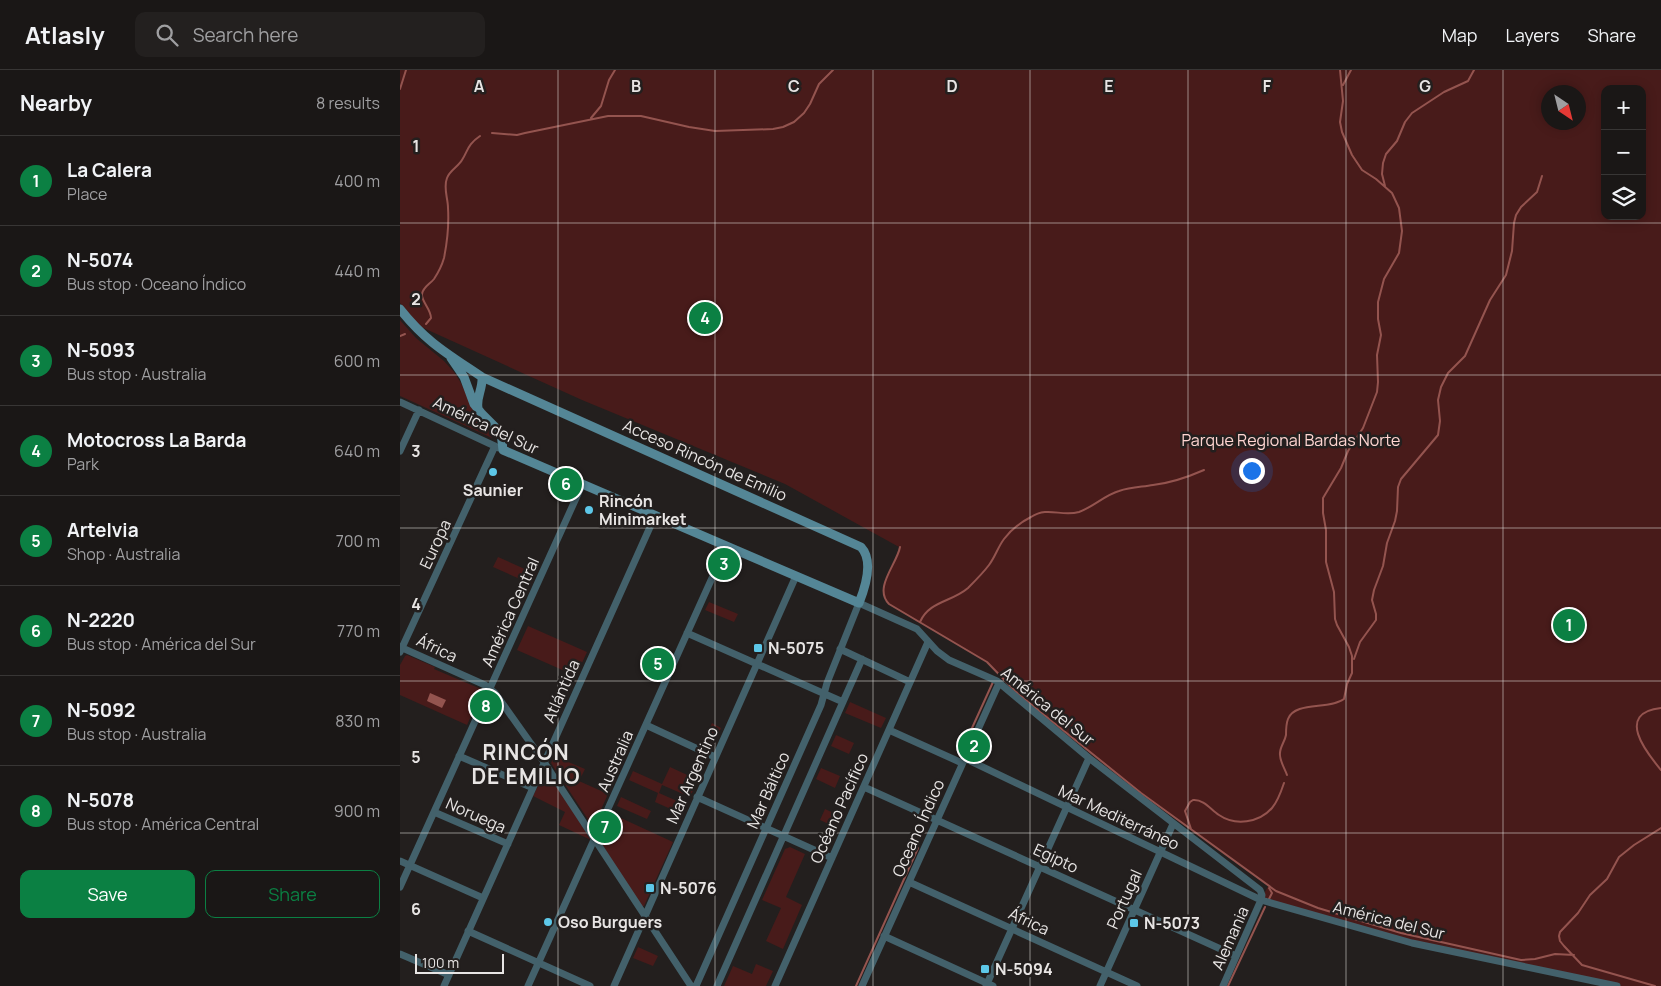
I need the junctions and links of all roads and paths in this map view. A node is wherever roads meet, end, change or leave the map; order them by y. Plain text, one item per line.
1 (400, 309) edge
2 (451, 358) junction
3 (482, 378) junction
4 (400, 402) edge
5 (418, 410) junction
6 (478, 410) junction
7 (499, 448) junction
8 (400, 452) edge
9 (582, 485) junction
10 (655, 516) junction
11 (726, 547) junction
12 (796, 576) junction
13 (859, 603) junction
14 (687, 632) junction
15 (928, 642) junction
16 (401, 649) edge
17 (840, 650) junction
18 (862, 659) junction
19 (757, 664) junction
20 (910, 682) junction
21 (999, 682) junction
22 (490, 688) junction
23 (824, 694) junction
24 (843, 702) junction
25 (646, 725) junction
26 (889, 730) junction
27 (459, 756) junction
28 (715, 757) junction
29 (1089, 758) junction
30 (963, 761) junction
31 (544, 762) junction
32 (864, 787) junction
33 (532, 788) junction
34 (698, 797) junction
35 (1066, 807) junction
36 (434, 812) junction
37 (937, 819) junction
38 (1173, 824) junction
39 (766, 828) junction
40 (784, 836) junction
41 (595, 839) junction
42 (508, 844) junction
43 (1160, 852) junction
44 (832, 858) junction
45 (400, 861) edge
46 (410, 865) junction
47 (1040, 866) junction
48 (909, 882) junction
49 (400, 887) edge
50 (483, 898) junction
51 (1262, 900) junction
52 (1134, 910) junction
53 (644, 917) junction
54 (1012, 929) junction
55 (468, 931) junction
56 (884, 936) junction
57 (400, 954) edge
58 (1236, 956) junction
59 (539, 963) junction
60 (1106, 972) junction
61 (449, 975) junction
62 (989, 985) edge
63 (444, 986) edge
64 (528, 986) edge
65 (590, 986) edge
66 (614, 986) edge
67 (691, 986) edge
68 (696, 986) edge
69 (717, 986) edge
70 (775, 986) edge
71 (862, 986) edge
72 (1100, 986) edge
73 (1137, 986) edge
74 (1223, 986) edge
75 (1617, 986) edge

1 - 2 street, Acceso Rincón de Emilio
2 - 3 street, Acceso Rincón de Emilio
2 - 6 street, Acceso Rincón de Emilio
3 - 6 street
3 - 13 street, Acceso Rincón de Emilio
4 - 5 street, América del Sur
5 - 7 street, América del Sur
5 - 8 street
6 - 7 street, Acceso Rincón de Emilio
7 - 9 street, América del Sur
7 - 16 street, Europa
9 - 10 street, América del Sur
9 - 22 street, América Central
10 - 11 street, América del Sur
10 - 31 street, Atlántida
11 - 12 street, América del Sur
11 - 14 street, Australia
12 - 13 street, América del Sur
12 - 19 street, Mar Argentino
13 - 15 street, América del Sur
13 - 17 street, Mar Báltico
14 - 19 street
14 - 25 street, Australia
15 - 20 street, Océano Pacífico
15 - 21 street, América del Sur
16 - 22 street, África
17 - 18 street
17 - 23 street, Mar Báltico
18 - 20 street
18 - 24 street, Mar Báltico
19 - 23 street
19 - 28 street, Mar Argentino
20 - 26 street, Océano Pacífico
21 - 29 street, América del Sur
21 - 30 street, Oceano Índico
22 - 27 street, América Central
22 - 31 street
23 - 24 street
23 - 39 street, Mar Báltico
24 - 40 street, Mar Báltico
25 - 28 street
25 - 41 street, Australia
26 - 30 street, Mar Mediterráneo
26 - 32 street, Océano Pacífico
27 - 33 street
27 - 36 street, América Central
28 - 34 street, Mar Argentino
29 - 35 street
29 - 38 street, América del Sur
30 - 35 street, Mar Mediterráneo
30 - 37 street, Oceano Índico
31 - 33 street, Atlántida
31 - 41 street
32 - 37 street, Egipto
32 - 44 street, Océano Pacífico
33 - 42 street, Atlántida
34 - 39 street
34 - 53 street, Mar Argentino
35 - 43 street, Mar Mediterráneo
35 - 47 street
36 - 42 street, Noruega
36 - 46 street, América Central
37 - 47 street, Egipto
37 - 48 street, Oceano Índico
38 - 43 street, Portugal
38 - 51 street, América del Sur
39 - 40 street
39 - 68 street, Mar Báltico
40 - 44 street
40 - 69 street, Mar Báltico
41 - 53 street
41 - 59 street, Australia
42 - 50 street, Atlántida
43 - 51 street, Mar Mediterráneo
43 - 52 street, Portugal
44 - 70 street, Océano Pacífico
45 - 46 street
46 - 49 street, América Central
46 - 50 street
47 - 52 street, Egipto
47 - 54 street
48 - 54 street, África
48 - 56 street, Oceano Índico
50 - 55 street, Atlántida
51 - 58 street, Alemania
51 - 75 street, América del Sur
52 - 58 street, Egipto
52 - 60 street, Portugal
53 - 66 street, Mar Argentino
53 - 67 street
54 - 60 street, África
54 - 62 street
55 - 59 street
55 - 61 street, Atlántida
56 - 62 street
56 - 71 street, Oceano Índico
57 - 61 street
58 - 74 street, Alemania
59 - 64 street, Australia
59 - 65 street
60 - 72 street, Portugal
60 - 73 street, África
61 - 63 street, Atlántida

